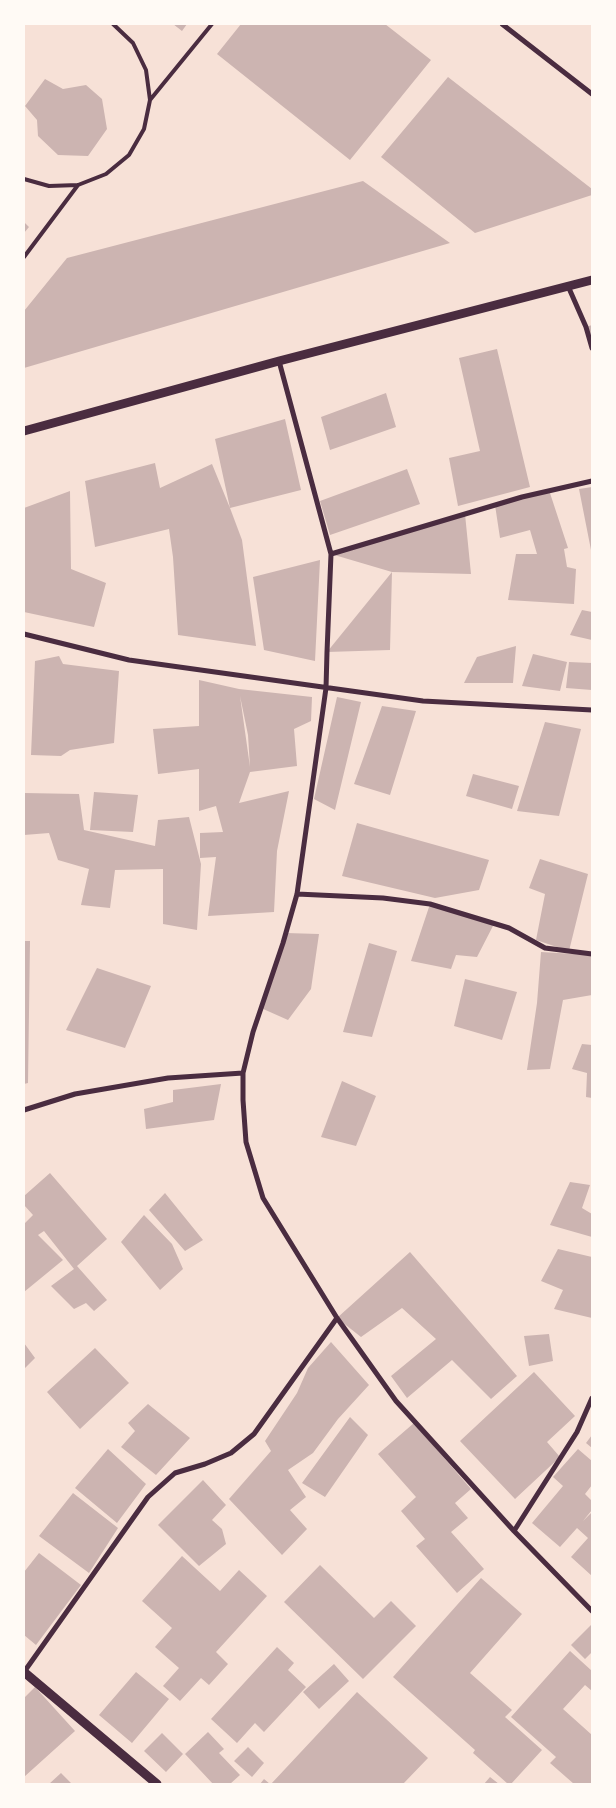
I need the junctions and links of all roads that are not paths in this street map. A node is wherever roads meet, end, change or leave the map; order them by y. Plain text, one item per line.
1 (113, 24) edge
2 (212, 24) edge
3 (502, 24) edge
4 (592, 94) edge
5 (150, 100) junction
6 (24, 179) edge
7 (78, 185) junction
8 (24, 257) edge
9 (592, 280) edge
10 (568, 286) junction
11 (592, 348) edge
12 (279, 361) junction
13 (24, 431) edge
14 (592, 480) edge
15 (331, 554) junction
16 (24, 634) edge
17 (326, 688) junction
18 (592, 710) edge
19 (296, 894) junction
20 (592, 954) edge
21 (243, 1073) junction
22 (24, 1110) edge
23 (337, 1318) junction
24 (592, 1398) edge
25 (514, 1531) junction
26 (592, 1611) edge
27 (24, 1672) edge
28 (157, 1784) edge

1 - 5 lane
2 - 5 lane
3 - 4 street
5 - 7 lane
6 - 7 lane
7 - 8 lane
9 - 10 street
10 - 11 street
10 - 12 street
12 - 13 street
12 - 15 street
14 - 15 street
15 - 17 street
16 - 17 street
17 - 18 street
17 - 19 street
19 - 20 street
19 - 21 street
21 - 22 street
21 - 23 street
23 - 25 street
23 - 27 street
24 - 25 street
25 - 26 street
27 - 28 street

